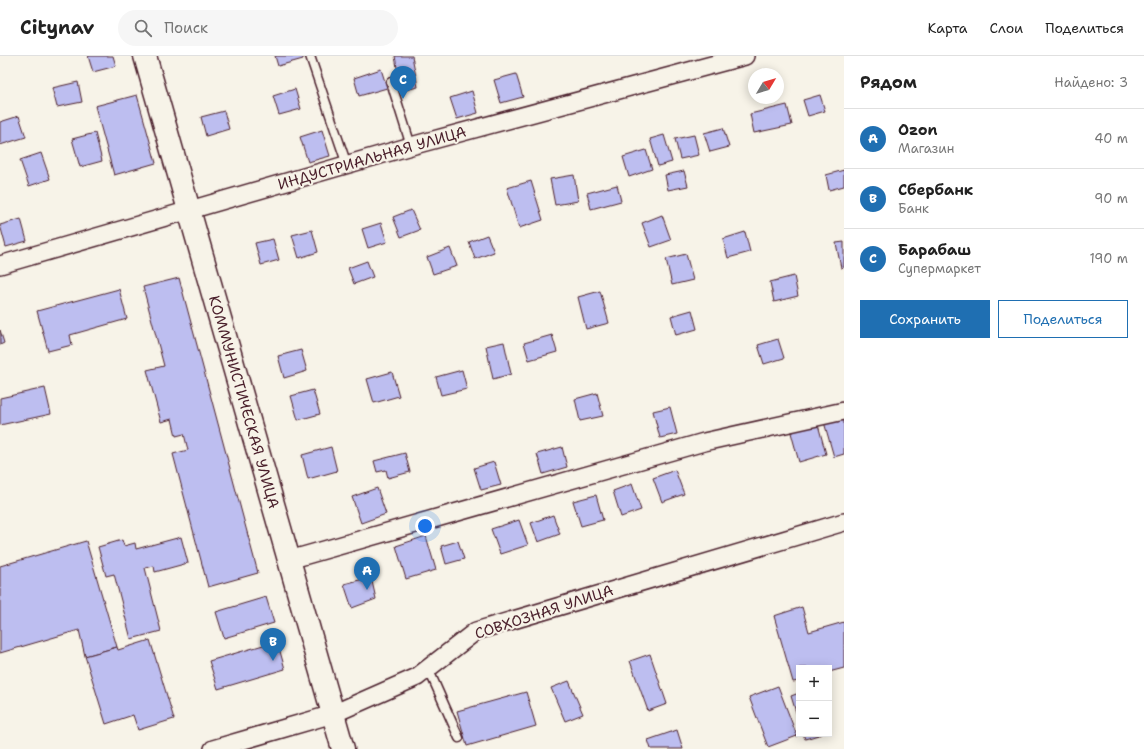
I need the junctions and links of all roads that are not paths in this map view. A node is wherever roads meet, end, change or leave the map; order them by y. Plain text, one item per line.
1 (145, 56) edge
2 (310, 56) edge
3 (745, 56) edge
4 (391, 82) dead end
5 (411, 146) junction
6 (346, 165) junction
7 (189, 210) junction
8 (0, 265) edge
9 (844, 411) edge
10 (844, 522) edge
11 (289, 560) junction
12 (428, 668) junction
13 (333, 714) junction
14 (459, 738) dead end
15 (213, 749) edge
16 (343, 749) edge

1 - 7 street, КОММУНИСТИЧЕСКАЯ УЛИЦА
2 - 6 lane
3 - 5 street, ИНДУСТРИАЛЬНАЯ УЛИЦА
4 - 5 lane
5 - 6 street, ИНДУСТРИАЛЬНАЯ УЛИЦА
6 - 7 street, ИНДУСТРИАЛЬНАЯ УЛИЦА
7 - 8 street, ИНДУСТРИАЛЬНАЯ УЛИЦА
7 - 11 street, КОММУНИСТИЧЕСКАЯ УЛИЦА
9 - 11 street
10 - 12 street, СОВХОЗНАЯ УЛИЦА
11 - 13 street, КОММУНИСТИЧЕСКАЯ УЛИЦА
12 - 13 street, СОВХОЗНАЯ УЛИЦА
12 - 14 lane
13 - 15 street, СОВХОЗНАЯ УЛИЦА
13 - 16 street, КОММУНИСТИЧЕСКАЯ УЛИЦА

